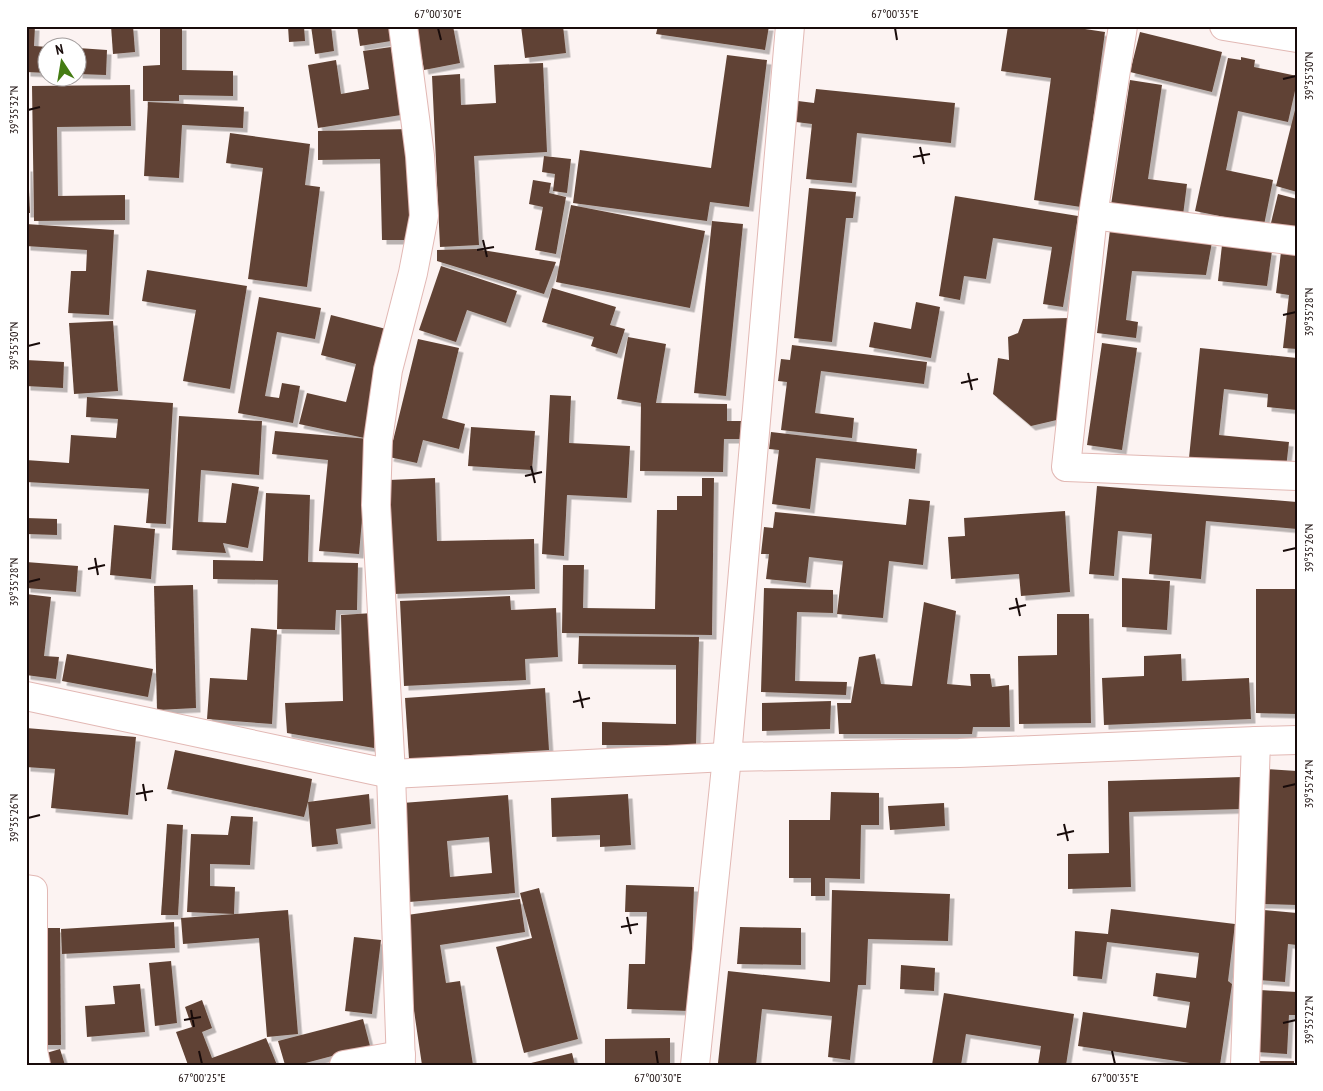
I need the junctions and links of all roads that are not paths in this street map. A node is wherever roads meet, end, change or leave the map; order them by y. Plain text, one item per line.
1 (403, 26) edge
2 (790, 26) edge
3 (1124, 26) edge
4 (1224, 26) edge
5 (1297, 38) edge
6 (1093, 215) junction
7 (1297, 241) edge
8 (1297, 476) edge
9 (26, 696) edge
10 (1256, 740) junction
11 (1297, 740) edge
12 (727, 757) junction
13 (391, 774) junction
14 (26, 889) edge
15 (401, 1060) edge
16 (36, 1065) edge
17 (344, 1065) edge
18 (695, 1065) edge
19 (1246, 1065) edge

1 - 13 street
2 - 12 street
3 - 6 street
4 - 5 street
6 - 7 street
6 - 8 street
9 - 13 street
10 - 11 street
10 - 12 street
10 - 19 street
12 - 13 street
12 - 18 street
13 - 15 street
14 - 16 street
15 - 17 street

